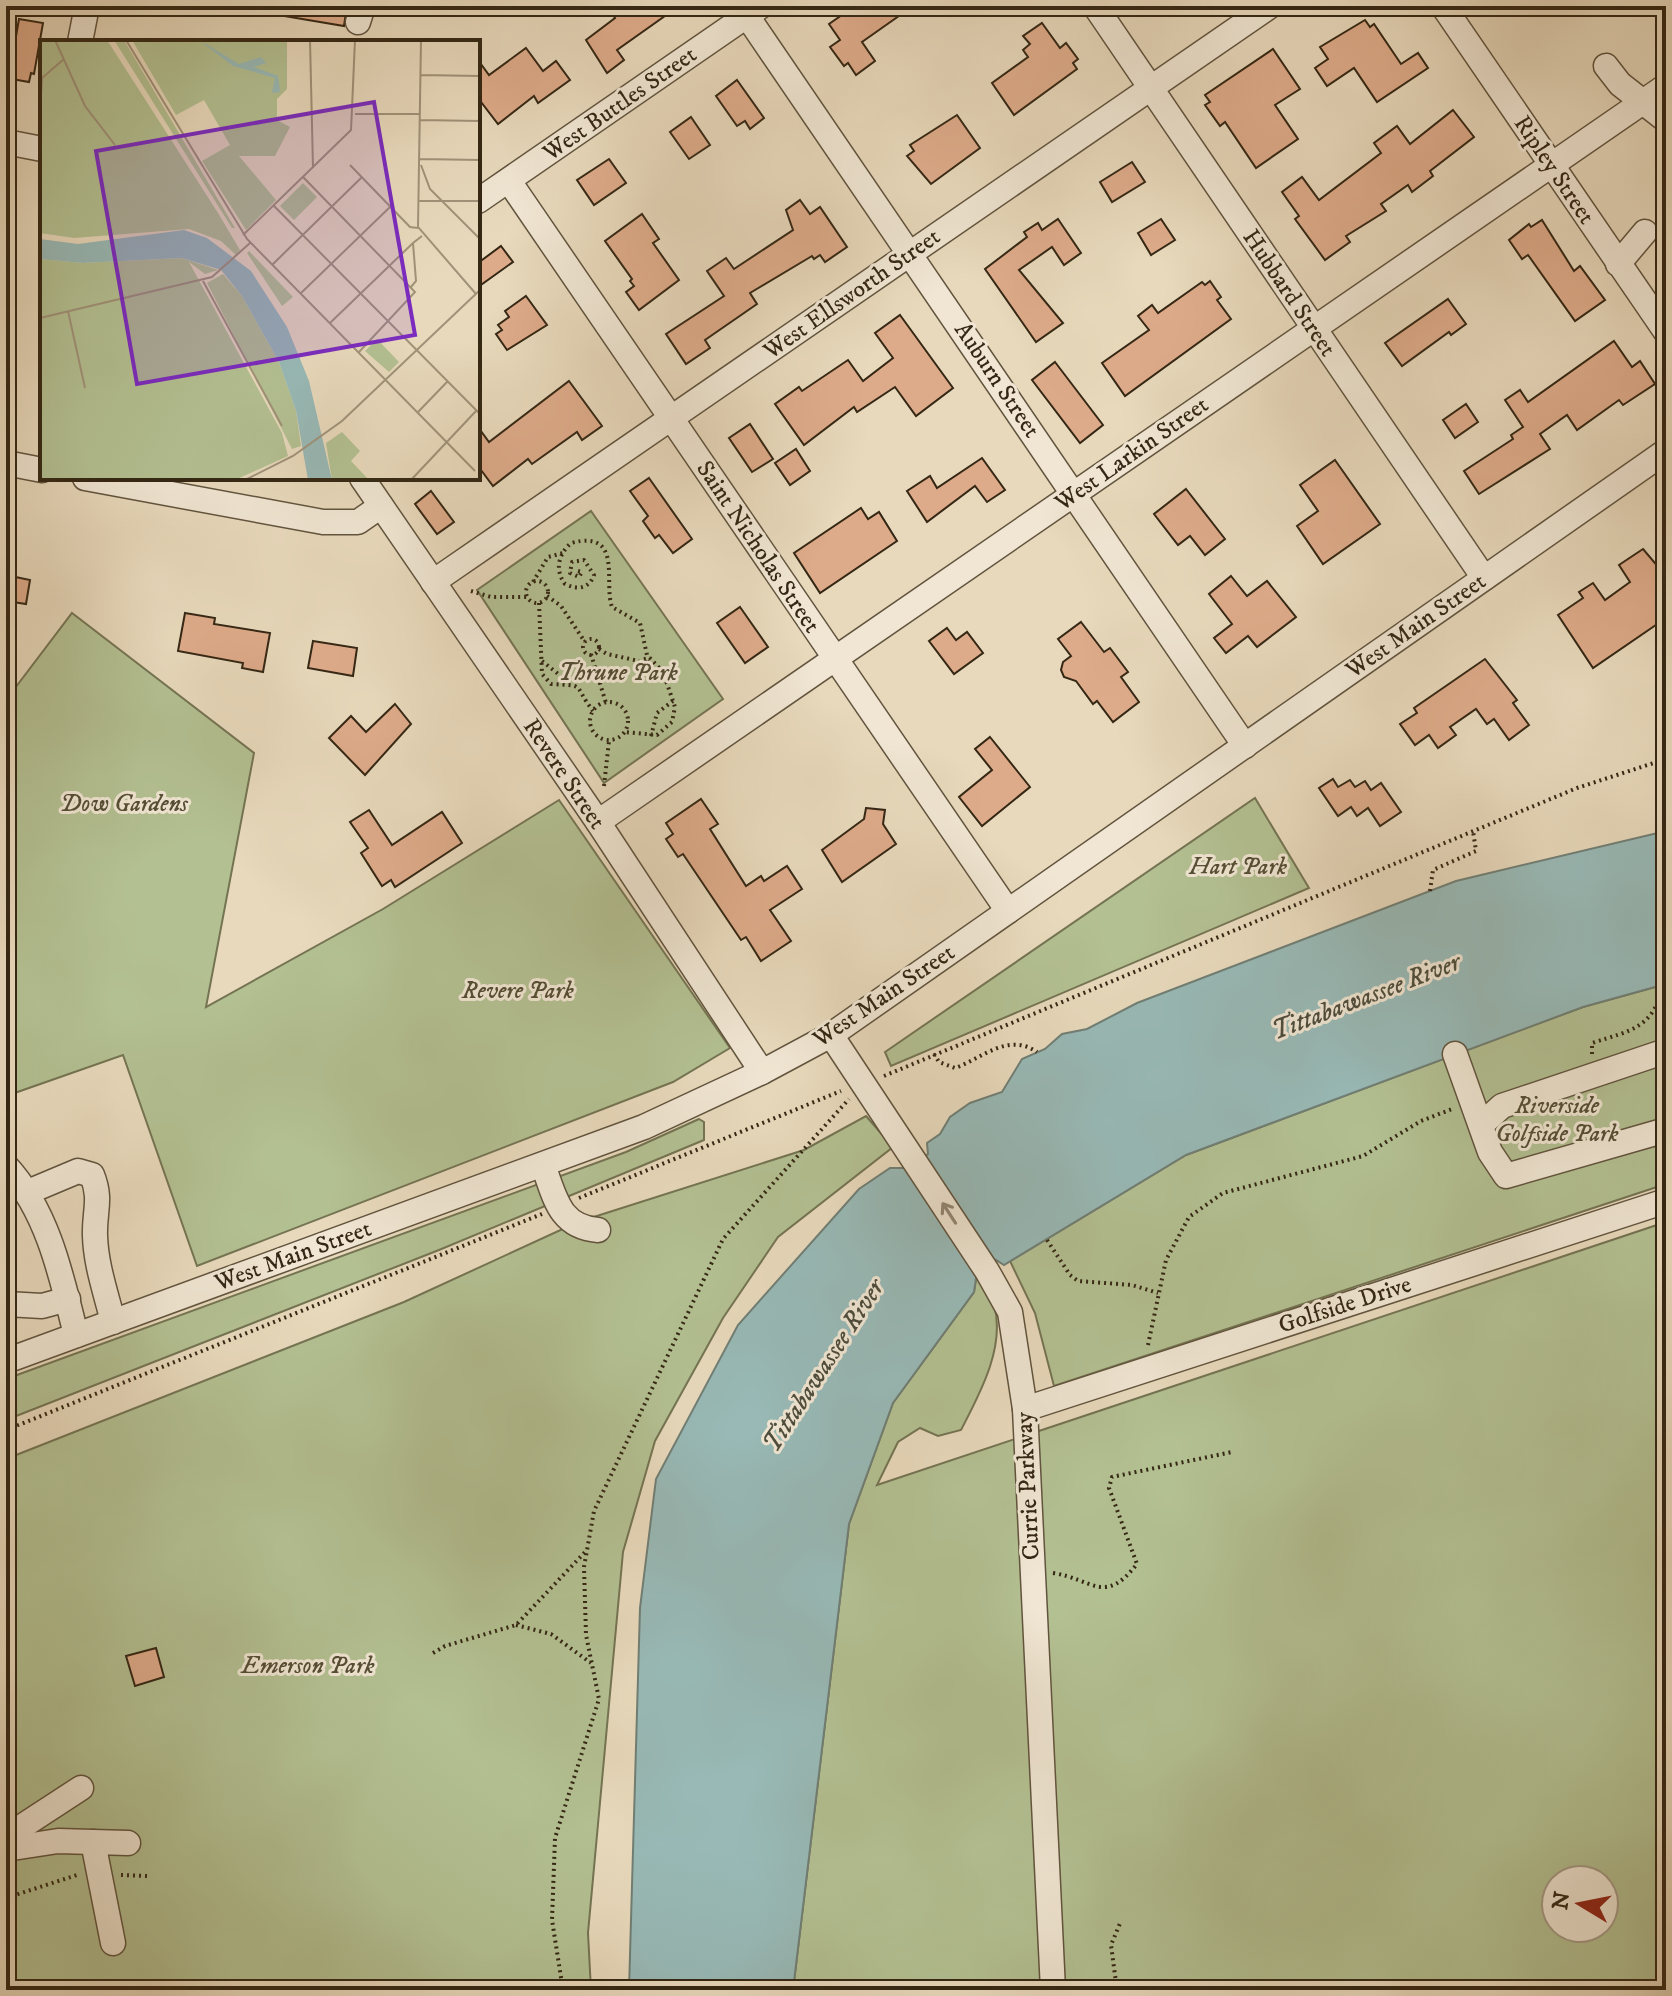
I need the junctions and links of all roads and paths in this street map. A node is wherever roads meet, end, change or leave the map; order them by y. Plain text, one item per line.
1 (87, 6) edge
2 (1095, 6) edge
3 (1270, 6) edge
4 (1443, 6) edge
5 (754, 11) edge
6 (80, 40) edge
7 (1606, 66) dead end
8 (1666, 86) edge
9 (1150, 88) junction
10 (1641, 103) junction
11 (1666, 120) edge
12 (6, 142) edge
13 (40, 149) edge
14 (1550, 166) junction
15 (509, 181) junction
16 (480, 200) edge
17 (1645, 232) dead end
18 (910, 253) junction
19 (1618, 264) junction
20 (1313, 329) junction
21 (1666, 332) edge
22 (672, 420) junction
23 (1666, 451) edge
24 (6, 463) edge
25 (40, 470) edge
26 (96, 480) edge
27 (363, 480) edge
28 (1075, 493) junction
29 (381, 506) junction
30 (563, 553) junction
31 (578, 571) dead end
32 (1484, 578) junction
33 (433, 582) junction
34 (533, 582) junction
35 (471, 591) dead end
36 (547, 596) junction
37 (527, 597) junction
38 (539, 603) junction
39 (585, 642) junction
40 (599, 649) junction
41 (591, 654) junction
42 (648, 659) junction
43 (834, 659) junction
44 (542, 661) junction
45 (639, 661) junction
46 (567, 681) junction
47 (673, 701) junction
48 (606, 703) junction
49 (593, 711) junction
50 (624, 732) junction
51 (651, 736) junction
52 (609, 740) junction
53 (1245, 746) junction
54 (1666, 759) edge
55 (604, 786) dead end
56 (598, 822) junction
57 (1473, 831) junction
58 (1430, 891) dead end
59 (1008, 911) junction
60 (1664, 985) edge
61 (831, 1035) junction
62 (1666, 1051) edge
63 (1037, 1052) dead end
64 (934, 1054) junction
65 (1455, 1054) dead end
66 (1593, 1060) dead end
67 (762, 1072) junction
68 (864, 1082) junction
69 (1472, 1101) junction
70 (1481, 1125) junction
71 (1666, 1130) edge
72 (543, 1165) junction
73 (6, 1166) edge
74 (28, 1192) junction
75 (1666, 1201) edge
76 (558, 1207) junction
77 (598, 1230) dead end
78 (1047, 1240) dead end
79 (1158, 1293) junction
80 (68, 1299) junction
81 (6, 1304) edge
82 (113, 1322) junction
83 (76, 1335) junction
84 (1134, 1349) dead end
85 (6, 1361) edge
86 (1025, 1409) junction
87 (6, 1430) edge
88 (1232, 1452) dead end
89 (587, 1549) junction
90 (1053, 1573) dead end
91 (516, 1625) junction
92 (433, 1653) dead end
93 (592, 1664) junction
94 (81, 1788) dead end
95 (6, 1837) edge
96 (93, 1842) junction
97 (128, 1843) dead end
98 (6, 1849) edge
99 (99, 1874) junction
100 (147, 1876) dead end
101 (6, 1898) edge
102 (1121, 1921) dead end
103 (113, 1943) dead end
104 (563, 1990) edge
105 (1053, 1990) edge
106 (1117, 1990) edge

1 - 6 street
2 - 9 street, Hubbard Street
3 - 9 street, West Ellsworth Street
4 - 14 street, Ripley Street
5 - 15 street, West Buttles Street
5 - 18 street, Auburn Street
7 - 10 street
8 - 10 street, West Larkin Street
9 - 18 street, West Ellsworth Street
9 - 20 street, Hubbard Street
10 - 11 street
10 - 14 street, West Larkin Street
12 - 13 street
14 - 19 street, Ripley Street
14 - 20 street, West Larkin Street
15 - 16 street, West Buttles Street
15 - 22 street, Saint Nicholas Street
17 - 19 street
18 - 22 street, West Ellsworth Street
18 - 28 street, Auburn Street
19 - 21 street, Ripley Street
20 - 28 street, West Larkin Street
20 - 32 street, Hubbard Street
22 - 33 street, West Ellsworth Street
22 - 43 street, Saint Nicholas Street
23 - 32 street, West Main Street
24 - 25 street
26 - 29 street
27 - 29 street, Revere Street
28 - 43 street, West Larkin Street
28 - 53 street, Auburn Street
29 - 33 street, Revere Street
30 - 31 path
30 - 34 path
30 - 42 path
32 - 53 street, West Main Street
33 - 56 street, Revere Street
34 - 36 path
34 - 37 path
35 - 37 path
36 - 38 path
36 - 39 path
37 - 38 path
38 - 44 path
39 - 40 path
39 - 41 path
40 - 41 path
40 - 45 path
41 - 48 path
42 - 45 path
42 - 45 path
42 - 47 path
43 - 56 street, West Larkin Street
43 - 59 street, Saint Nicholas Street
44 - 46 path
44 - 46 path
46 - 49 path
47 - 51 path
47 - 51 path
48 - 49 path
48 - 50 path
49 - 52 path
50 - 51 path
50 - 52 path
52 - 55 path
53 - 59 street, West Main Street
54 - 57 path
56 - 67 street, Revere Street
57 - 58 path
57 - 64 path
59 - 61 street, West Main Street
60 - 66 path
61 - 67 street, West Main Street
61 - 68 street, Currie Parkway
62 - 70 street
63 - 64 path
64 - 68 path
65 - 69 street
67 - 72 street, West Main Street
68 - 76 path
86 -> 68 street, Currie Parkway
68 - 89 path
69 - 70 street
69 - 79 path
70 - 71 street
72 - 76 street
72 - 82 street, West Main Street
73 - 74 street
74 - 80 street
74 - 82 street
75 - 86 street, Golfside Drive
76 - 77 street
76 - 87 path
78 - 79 path
79 - 84 path
80 - 81 street
80 - 83 street
82 - 83 street, West Main Street
83 - 85 street, West Main Street
86 - 105 street, Currie Parkway
88 - 90 path
89 - 91 path
89 - 93 path
91 - 92 path
91 - 93 path
93 - 104 path
94 - 95 street
96 - 97 street
96 - 98 street
96 - 99 street
99 - 100 path
99 - 101 path
99 - 103 street
102 - 106 path

